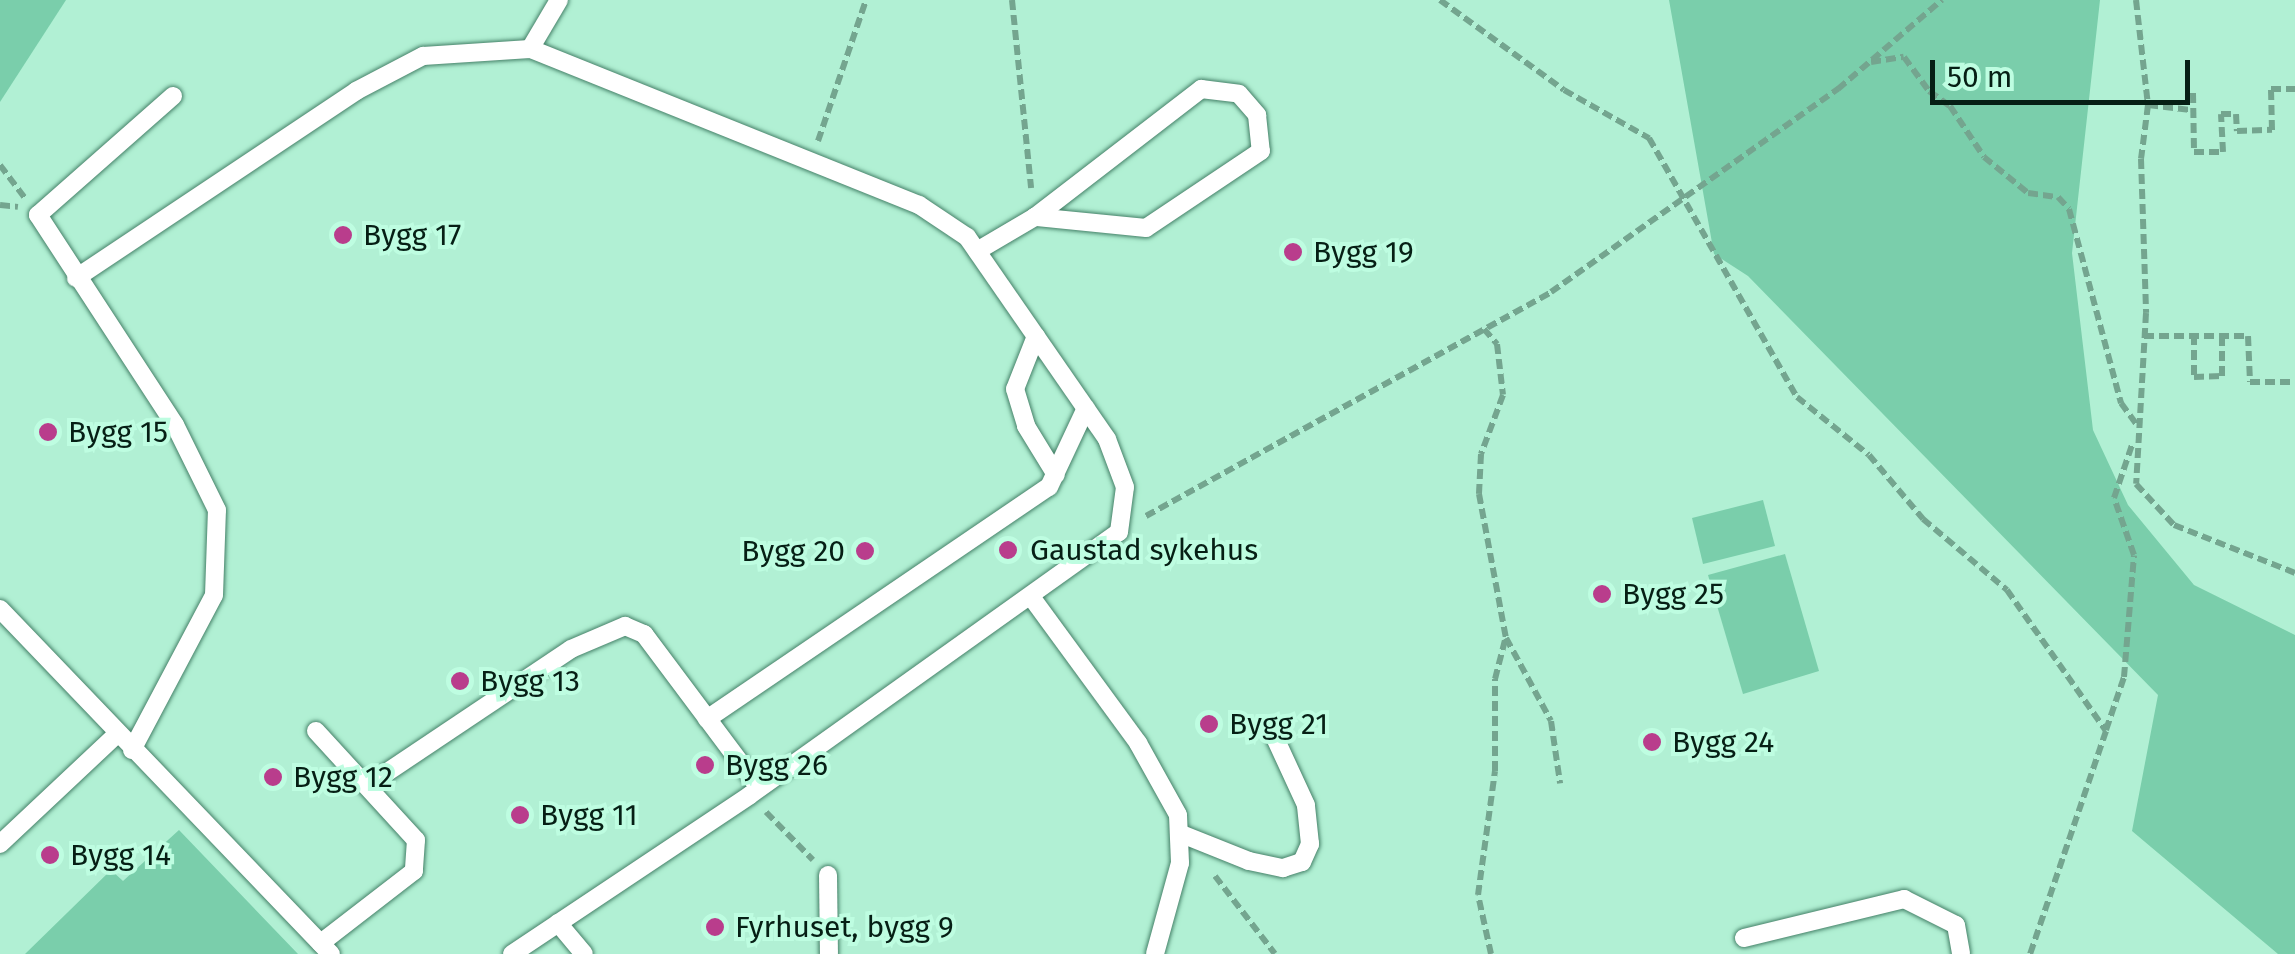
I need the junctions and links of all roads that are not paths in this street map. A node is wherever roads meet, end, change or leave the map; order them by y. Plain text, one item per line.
1 (559, 0) edge
2 (530, 50) junction
3 (173, 96) dead end
4 (1036, 217) junction
5 (976, 251) junction
6 (76, 278) junction
7 (1036, 336) junction
8 (1086, 408) junction
9 (1056, 475) junction
10 (1032, 598) junction
11 (0, 609) edge
12 (707, 720) junction
13 (316, 731) dead end
14 (117, 734) junction
15 (1275, 738) dead end
16 (132, 750) junction
17 (368, 784) junction
18 (754, 792) junction
19 (1179, 834) junction
20 (0, 844) edge
21 (828, 876) road end
22 (558, 923) junction
23 (1744, 938) dead end
24 (326, 948) edge
25 (512, 954) edge
26 (584, 954) edge
27 (829, 954) edge
28 (1155, 954) edge
29 (1961, 954) edge

1 - 2 lane
2 - 5 lane
2 - 6 lane
3 - 6 lane
4 - 4 lane
4 - 5 lane
5 - 7 lane
6 - 16 lane
7 - 8 lane
7 - 9 lane
8 - 9 lane
8 - 10 lane
9 - 12 lane
10 - 18 lane
10 - 19 lane
11 - 14 lane
12 - 17 lane
12 - 18 lane
13 - 17 lane
14 - 16 lane
14 - 20 lane
15 - 19 lane
16 - 24 lane
17 - 24 lane
18 - 22 lane
19 - 28 lane
21 - 27 lane
22 - 25 lane
22 - 26 lane
23 - 29 lane

